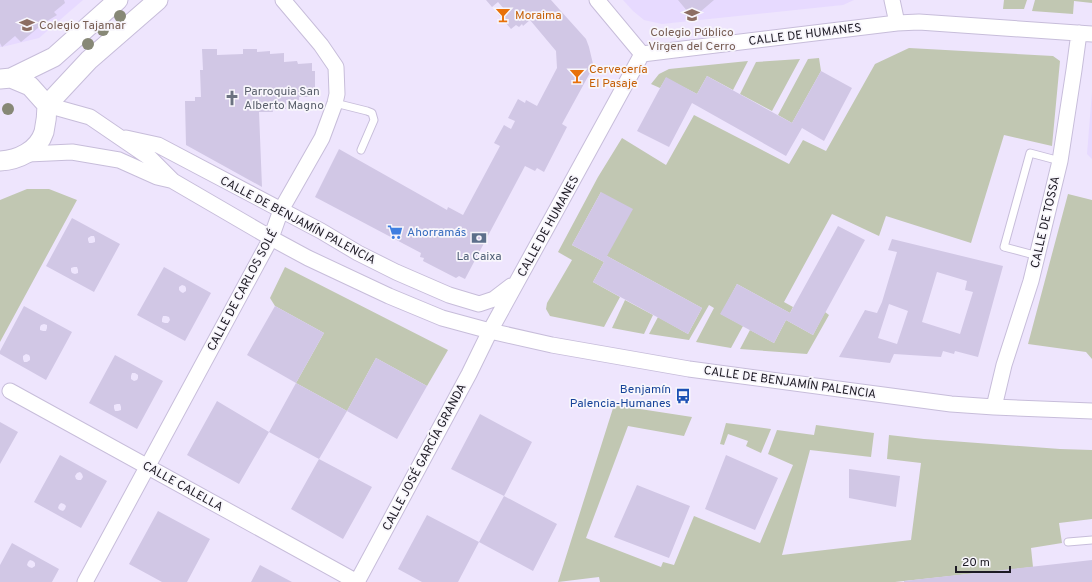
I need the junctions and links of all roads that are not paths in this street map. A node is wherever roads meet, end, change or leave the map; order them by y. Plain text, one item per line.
1 (118, 0) edge
2 (158, 0) edge
3 (283, 0) edge
4 (597, 0) edge
5 (892, 0) edge
6 (897, 23) junction
7 (1085, 33) edge
8 (642, 54) junction
9 (5, 78) edge
10 (335, 104) junction
11 (47, 105) junction
12 (119, 136) junction
13 (361, 150) dead end
14 (10, 161) edge
15 (1060, 161) junction
16 (173, 181) junction
17 (281, 210) junction
18 (271, 238) junction
19 (1038, 256) junction
20 (517, 281) junction
21 (479, 304) junction
22 (490, 332) junction
23 (10, 391) dead end
24 (994, 408) junction
25 (1092, 411) edge
26 (148, 467) junction
27 (1092, 540) edge
28 (1068, 542) dead end
29 (85, 582) edge
30 (357, 582) edge

1 - 9 street
2 - 11 street
3 - 10 street, CALLE DE CARLOS SOLÉ
4 - 8 street
5 - 6 street
6 - 7 street, CALLE DE HUMANES
6 - 8 street, CALLE DE HUMANES
7 - 15 street, CALLE DE TOSSA
8 - 20 street, CALLE DE HUMANES
9 - 11 street
10 - 13 lane
10 - 17 street, CALLE DE CARLOS SOLÉ
11 - 12 street, CALLE DE BENJAMÍN PALENCIA
11 - 14 street
12 - 16 street, CALLE DE BENJAMÍN PALENCIA
12 - 17 street, CALLE DE BENJAMÍN PALENCIA
14 - 16 street, CALLE DE BENJAMÍN PALENCIA
15 - 19 street, CALLE DE TOSSA
15 - 19 lane
16 - 18 street, CALLE DE BENJAMÍN PALENCIA
17 - 18 street, CALLE DE CARLOS SOLÉ
17 - 21 street, CALLE DE BENJAMÍN PALENCIA
18 - 22 street, CALLE DE BENJAMÍN PALENCIA
18 - 26 street, CALLE DE CARLOS SOLÉ
19 - 24 street, CALLE DE TOSSA
20 - 21 street
20 - 22 street, CALLE DE HUMANES
21 - 22 street
22 - 24 street, CALLE DE BENJAMÍN PALENCIA
22 - 30 street, CALLE JOSÉ GARCÍA GRANDA
23 - 26 street, CALLE CALELLA
24 - 25 street, CALLE DE BENJAMÍN PALENCIA
26 - 29 street, CALLE DE CARLOS SOLÉ
26 - 30 street, CALLE CALELLA
27 - 28 lane

